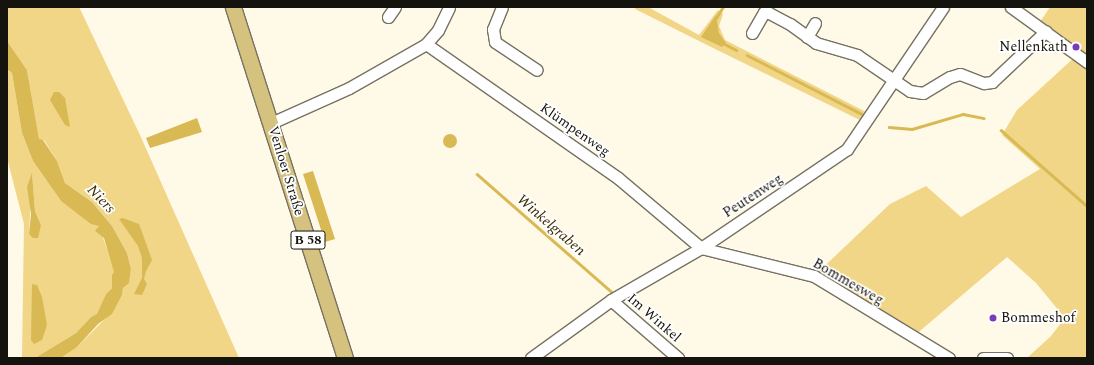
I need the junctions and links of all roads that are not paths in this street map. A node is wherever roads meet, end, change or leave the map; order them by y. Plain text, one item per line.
1 (234, 7) edge
2 (395, 7) edge
3 (449, 7) edge
4 (502, 7) edge
5 (943, 7) edge
6 (1011, 7) edge
7 (388, 17) dead end
8 (815, 23) dead end
9 (1046, 31) junction
10 (752, 32) dead end
11 (807, 37) junction
12 (426, 44) junction
13 (1087, 62) edge
14 (537, 70) dead end
15 (893, 81) junction
16 (271, 123) junction
17 (701, 248) junction
18 (611, 300) junction
19 (345, 358) edge
20 (530, 358) edge
21 (678, 358) edge
22 (949, 358) edge
23 (983, 358) edge
24 (1007, 358) edge

1 - 16 main road, Venloer Straße / B 58
2 - 7 street
3 - 12 street
4 - 14 street
5 - 15 street, Peutenweg
6 - 9 street
8 - 11 street
9 - 13 street
9 - 15 street
10 - 11 street
11 - 15 street
12 - 16 street
12 - 17 street, Klümpenweg
15 - 17 street, Peutenweg
16 - 19 main road, Venloer Straße / B 58
17 - 18 street, Peutenweg
17 - 22 street, Bommesweg
18 - 20 street, Peutenweg
18 - 21 street, Im Winkel
23 - 24 street

